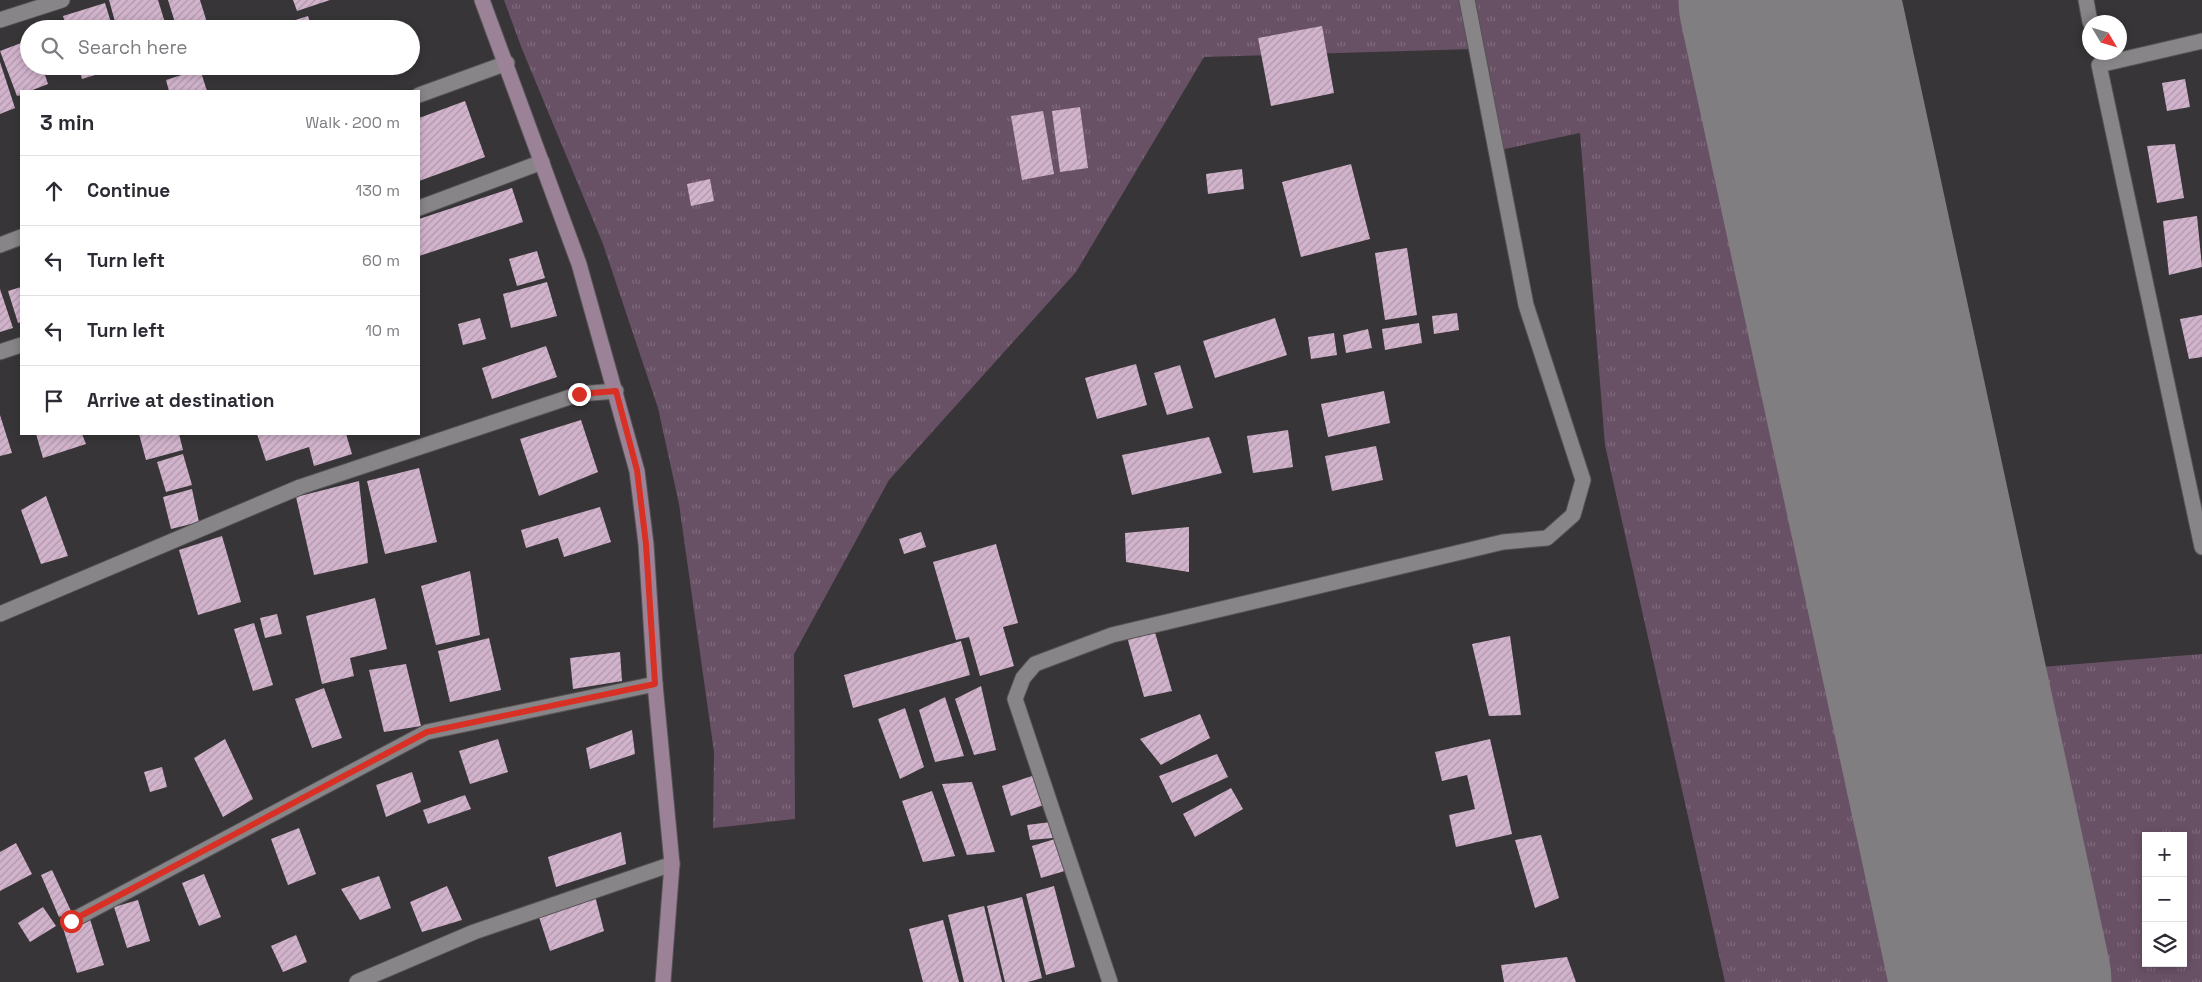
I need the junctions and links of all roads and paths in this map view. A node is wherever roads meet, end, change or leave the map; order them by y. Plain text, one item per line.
1 (62, 0) edge
2 (482, 0) edge
3 (1467, 0) edge
4 (2086, 0) edge
5 (2089, 15) edge
6 (0, 20) edge
7 (2202, 41) edge
8 (2127, 54) edge
9 (2098, 60) edge
10 (507, 63) junction
11 (420, 95) edge
12 (542, 162) junction
13 (420, 208) edge
14 (20, 237) edge
15 (0, 245) edge
16 (20, 345) edge
17 (0, 352) edge
18 (616, 391) junction
19 (2202, 547) edge
20 (0, 614) edge
21 (655, 684) junction
22 (672, 864) junction
23 (71, 921) dead end
24 (357, 982) edge
25 (663, 982) edge
26 (1110, 982) edge

1 - 6 street
2 - 10 street
3 - 26 street
4 - 5 street
7 - 8 street
9 - 19 street
10 - 11 street
10 - 12 street
12 - 13 street
12 - 18 street
14 - 15 street
16 - 17 street
18 - 20 street
18 - 21 street
21 - 22 street
21 - 23 street
22 - 24 street
22 - 25 street

